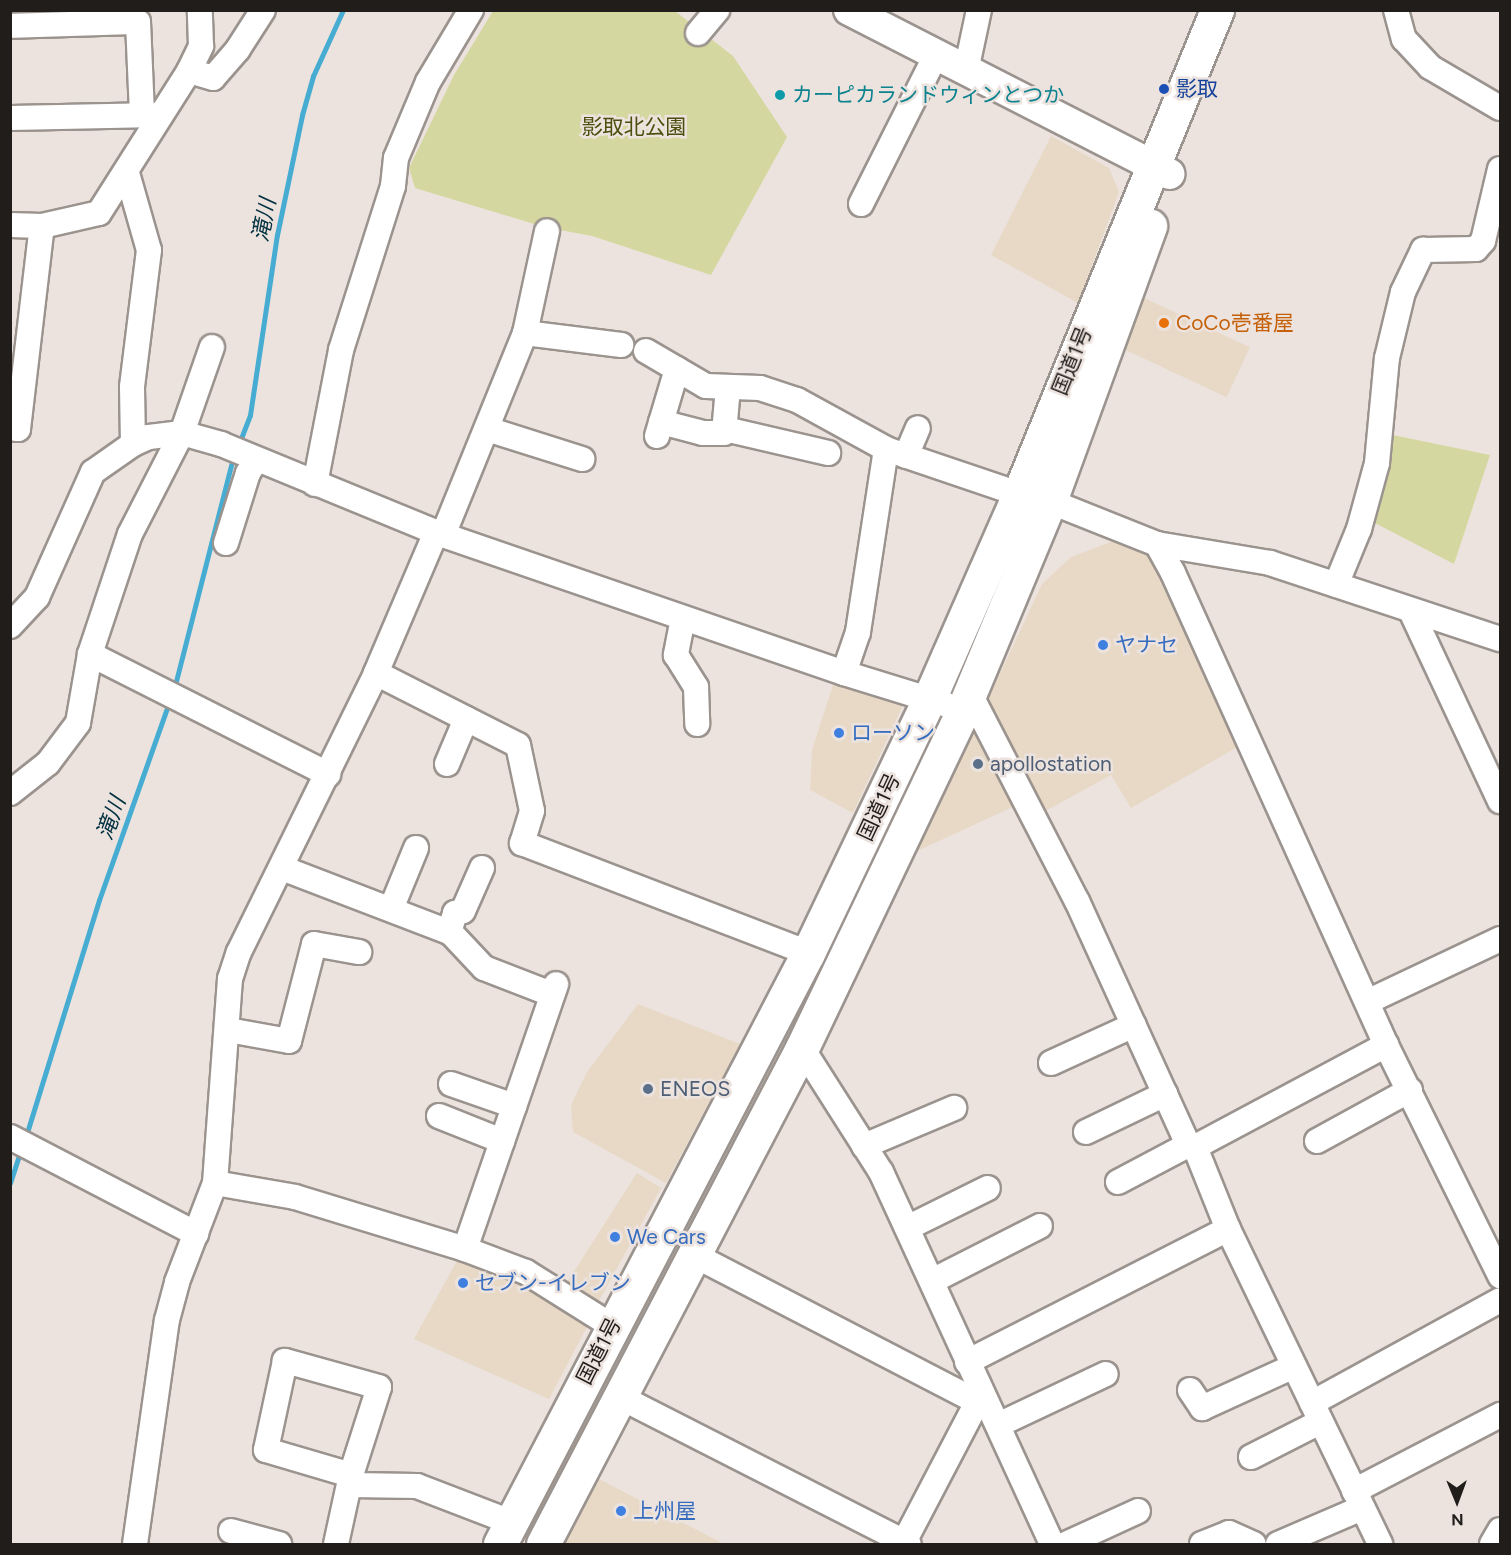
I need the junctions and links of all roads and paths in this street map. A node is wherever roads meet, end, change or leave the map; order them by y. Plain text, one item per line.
1 (200, 10) edge
2 (263, 10) edge
3 (471, 10) edge
4 (717, 10) edge
5 (849, 10) edge
6 (979, 10) edge
7 (1217, 10) edge
8 (1238, 10) edge
9 (1396, 10) edge
10 (10, 26) edge
11 (698, 33) dead end
12 (936, 55) junction
13 (189, 71) junction
14 (966, 71) junction
15 (1500, 108) edge
16 (151, 115) junction
17 (10, 118) edge
18 (1160, 169) junction
19 (1500, 169) edge
20 (127, 173) junction
21 (861, 204) dead end
22 (10, 225) edge
23 (42, 226) junction
24 (547, 231) dead end
25 (525, 333) junction
26 (621, 345) dead end
27 (212, 347) dead end
28 (646, 351) dead end
29 (677, 369) junction
30 (728, 387) junction
31 (808, 406) junction
32 (10, 428) edge
33 (918, 428) dead end
34 (487, 429) junction
35 (724, 429) junction
36 (182, 433) junction
37 (133, 444) junction
38 (799, 445) junction
39 (896, 452) junction
40 (828, 453) dead end
41 (256, 460) junction
42 (571, 461) dead end
43 (315, 484) junction
44 (1030, 495) junction
45 (440, 534) junction
46 (226, 543) dead end
47 (1157, 544) junction
48 (1336, 585) junction
49 (1411, 611) junction
50 (683, 618) junction
51 (10, 626) edge
52 (1500, 639) edge
53 (90, 654) junction
54 (376, 673) junction
55 (844, 673) junction
56 (930, 697) junction
57 (966, 703) junction
58 (466, 719) junction
59 (697, 724) dead end
60 (447, 765) dead end
61 (328, 774) junction
62 (10, 793) edge
63 (1500, 801) edge
64 (416, 848) dead end
65 (282, 868) junction
66 (482, 868) dead end
67 (391, 909) junction
68 (449, 932) junction
69 (1500, 939) edge
70 (359, 952) dead end
71 (808, 953) junction
72 (1369, 1001) junction
73 (1134, 1025) junction
74 (228, 1030) junction
75 (1386, 1044) junction
76 (802, 1048) junction
77 (1051, 1063) dead end
78 (451, 1084) dead end
79 (1410, 1090) junction
80 (1165, 1094) junction
81 (514, 1106) junction
82 (941, 1107) dead end
83 (439, 1116) dead end
84 (1098, 1132) dead end
85 (19, 1141) edge
86 (1317, 1141) dead end
87 (502, 1142) junction
88 (864, 1146) junction
89 (1191, 1146) junction
90 (1118, 1182) dead end
91 (215, 1183) junction
92 (988, 1188) dead end
93 (1040, 1226) dead end
94 (907, 1228) junction
95 (1228, 1229) junction
96 (196, 1234) junction
97 (465, 1248) junction
98 (694, 1256) junction
99 (1500, 1276) edge
100 (932, 1281) junction
101 (1500, 1300) edge
102 (612, 1326) junction
103 (968, 1362) junction
104 (1293, 1366) junction
105 (1106, 1374) dead end
106 (1190, 1390) dead end
107 (620, 1397) junction
108 (979, 1398) junction
109 (1316, 1412) junction
110 (1500, 1415) edge
111 (998, 1425) junction
112 (1251, 1457) dead end
113 (350, 1480) junction
114 (1358, 1500) junction
115 (1138, 1511) dead end
116 (1500, 1530) edge
117 (231, 1531) dead end
118 (506, 1533) edge
119 (905, 1544) edge
120 (135, 1545) edge
121 (279, 1545) edge
122 (336, 1545) edge
123 (543, 1545) edge
124 (1052, 1545) edge
125 (1066, 1545) edge
126 (1202, 1545) edge
127 (1254, 1545) edge
128 (1278, 1545) edge
129 (1380, 1545) edge
130 (1492, 1545) edge

1 - 13 street
2 - 13 street
3 - 43 street
4 - 11 street
5 - 12 main road
6 - 14 street
7 - 18 highway, 国道1号
8 - 18 highway, 国道1号
9 - 15 street
10 - 16 street
12 - 14 main road
12 - 21 street
13 - 16 street
14 - 18 main road
16 - 17 street
16 - 20 street
18 - 44 highway, 国道1号
19 - 48 street
20 - 23 street
20 - 37 street
22 - 23 street
23 - 32 street
24 - 25 street
25 - 26 street
25 - 34 street
27 - 36 street
28 - 29 street
29 - 30 street
29 - 35 street
30 - 31 street
30 - 35 street
31 - 38 street
31 - 39 street
33 - 39 street
34 - 42 street
34 - 45 street
35 - 38 street
36 - 37 street
36 - 41 street
36 - 53 street
37 - 51 street
38 - 40 street
39 - 44 street
39 - 55 street
41 - 43 street
41 - 46 street
43 - 45 street
44 - 47 street
44 - 56 highway, 国道1号
44 - 57 highway, 国道1号
45 - 50 street
45 - 54 street
47 - 48 street
47 - 72 street
48 - 49 street
49 - 52 street
49 - 63 street
50 - 55 street
50 - 59 street
53 - 61 street
53 - 62 street
54 - 58 street
54 - 61 street
55 - 56 street
56 - 57 street
56 - 71 highway, 国道1号
57 - 73 street
57 - 76 highway, 国道1号
58 - 60 street
58 - 71 street
61 - 65 street
64 - 67 street
65 - 67 street
65 - 74 street
66 - 68 street
67 - 68 street
68 - 81 street
69 - 72 street
70 - 74 street
71 - 102 highway, 国道1号
72 - 75 street
73 - 77 street
73 - 80 street
74 - 91 street
75 - 79 street
75 - 89 street
76 - 88 street
76 - 98 highway, 国道1号
78 - 81 street
79 - 86 street
79 - 99 street
80 - 84 street
80 - 89 street
81 - 87 street
82 - 88 street
83 - 87 street
85 - 96 street
87 - 97 street
88 - 94 street
89 - 90 street
89 - 95 street
91 - 96 street
91 - 97 street
92 - 94 street
93 - 100 street
94 - 100 street
95 - 103 street
95 - 104 street
96 - 120 street
97 - 102 street
98 - 107 highway, 国道1号
98 - 108 street
100 - 103 street
101 - 109 street
102 - 118 highway, 国道1号
103 - 108 street
104 - 106 street
104 - 109 street
105 - 111 street
107 - 119 street
107 - 123 highway, 国道1号
108 - 111 street
108 - 119 street
109 - 112 street
109 - 114 street
110 - 114 street
111 - 124 street
113 - 113 street
113 - 118 street
113 - 122 street
114 - 128 street
114 - 129 street
115 - 125 street
116 - 130 street
117 - 121 street
126 - 127 street

